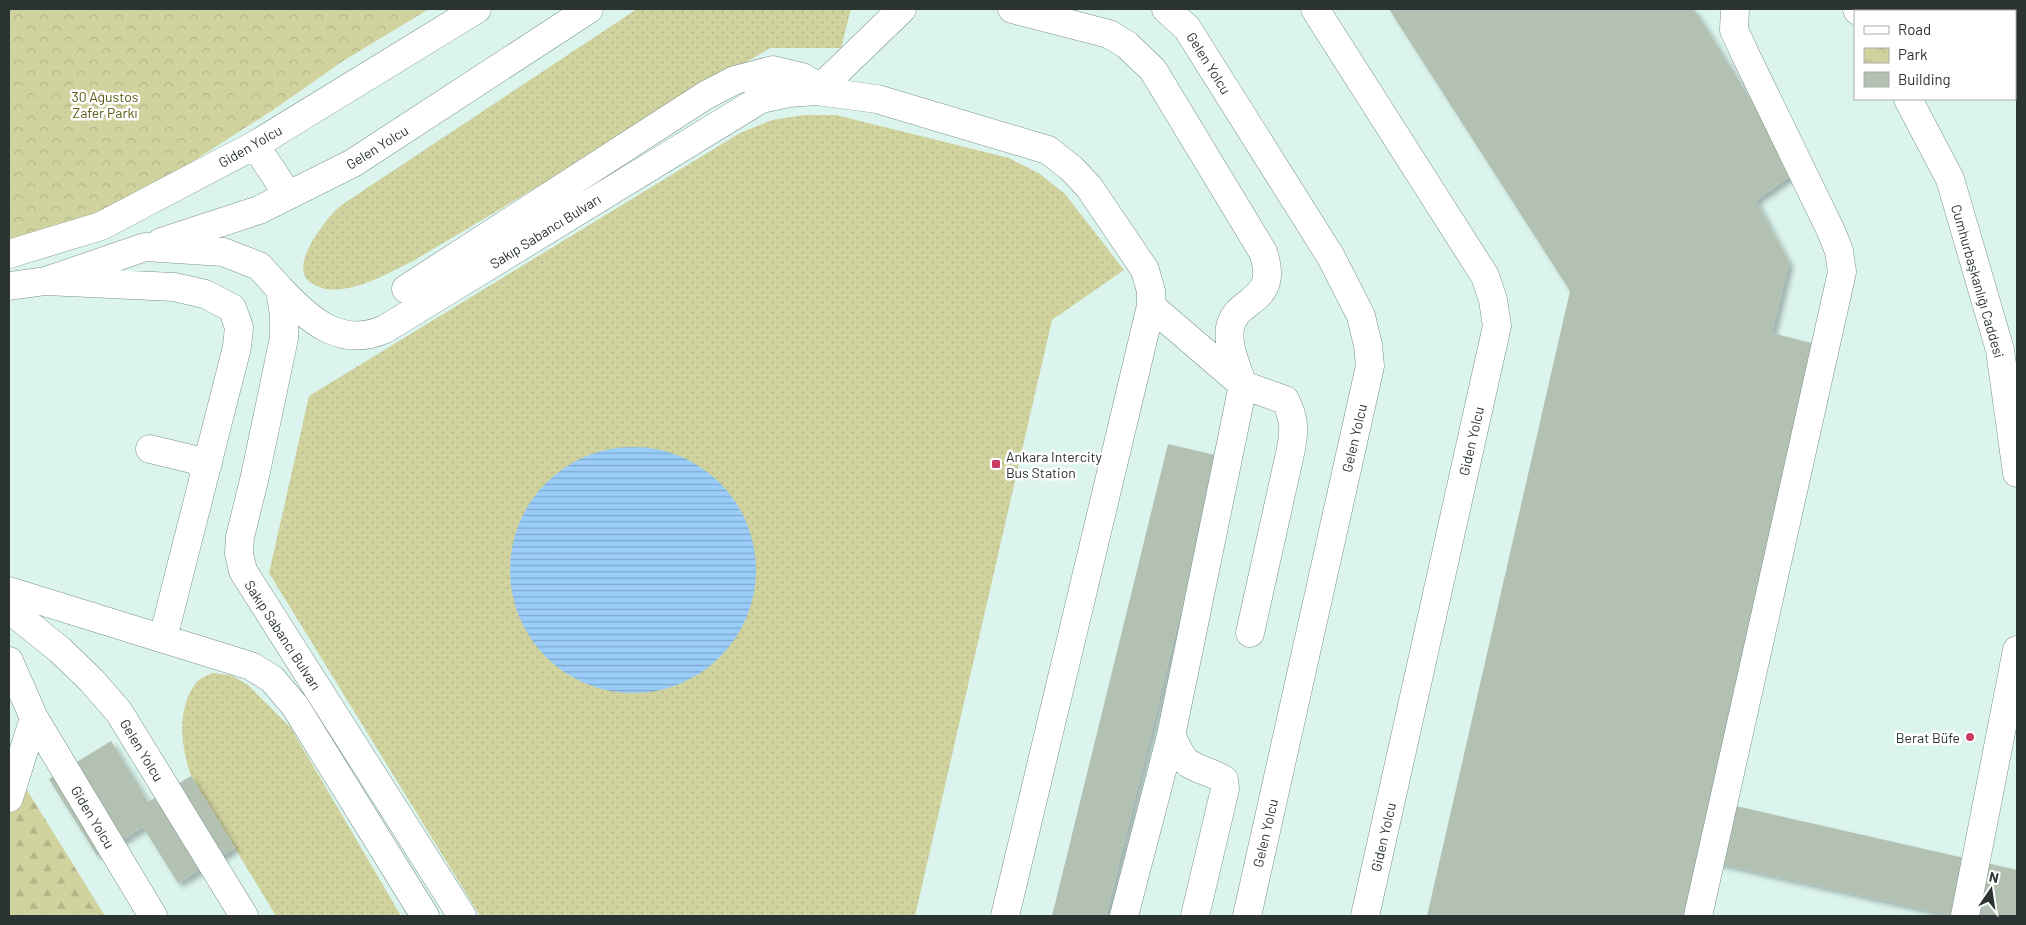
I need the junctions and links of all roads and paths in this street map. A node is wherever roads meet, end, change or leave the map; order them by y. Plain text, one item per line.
1 (476, 9) edge
2 (589, 9) edge
3 (902, 9) edge
4 (1012, 9) edge
5 (1166, 9) edge
6 (1315, 9) edge
7 (1736, 9) edge
8 (819, 90) junction
9 (1909, 100) edge
10 (255, 145) junction
11 (288, 196) junction
12 (145, 247) junction
13 (9, 254) edge
14 (46, 281) junction
15 (9, 286) edge
16 (280, 289) junction
17 (406, 289) dead end
18 (1151, 306) junction
19 (1243, 385) junction
20 (150, 449) dead end
21 (208, 463) junction
22 (2017, 474) edge
23 (9, 591) edge
24 (9, 609) edge
25 (1250, 633) dead end
26 (163, 638) junction
27 (2017, 650) edge
28 (9, 661) edge
29 (34, 718) junction
30 (1171, 736) junction
31 (9, 798) edge
32 (153, 916) edge
33 (244, 916) edge
34 (425, 916) edge
35 (462, 916) edge
36 (1005, 916) edge
37 (1124, 916) edge
38 (1195, 916) edge
39 (1247, 916) edge
40 (1365, 916) edge
41 (1698, 916) edge
42 (1965, 916) edge

1 - 10 main road, Giden Yolcu
2 - 11 main road, Gelen Yolcu
3 - 8 main road
4 - 19 main road
5 - 39 main road, Gelen Yolcu
6 - 40 main road, Giden Yolcu
7 - 41 main road
8 - 16 main road, Sakıp Sabancı Bulvarı
8 - 17 main road
8 - 18 main road
9 - 22 main road, Cumhurbaşkanlığı Caddesi
10 - 11 main road
10 - 13 main road, Giden Yolcu
11 - 12 main road, Gelen Yolcu
12 - 14 main road, Sakıp Sabancı Bulvarı
12 - 16 main road, Sakıp Sabancı Bulvarı
14 - 15 main road, Sakıp Sabancı Bulvarı
14 - 21 main road, Sakıp Sabancı Bulvarı
16 - 35 main road, Sakıp Sabancı Bulvarı
18 - 19 main road
18 - 36 main road
19 - 25 main road
19 - 30 main road
20 - 21 main road
21 - 26 main road, Sakıp Sabancı Bulvarı
23 - 26 main road
24 - 33 main road, Gelen Yolcu
26 - 34 main road
27 - 42 main road
28 - 29 main road, Giden Yolcu
29 - 31 main road
29 - 32 main road, Giden Yolcu
30 - 37 main road
30 - 38 main road

